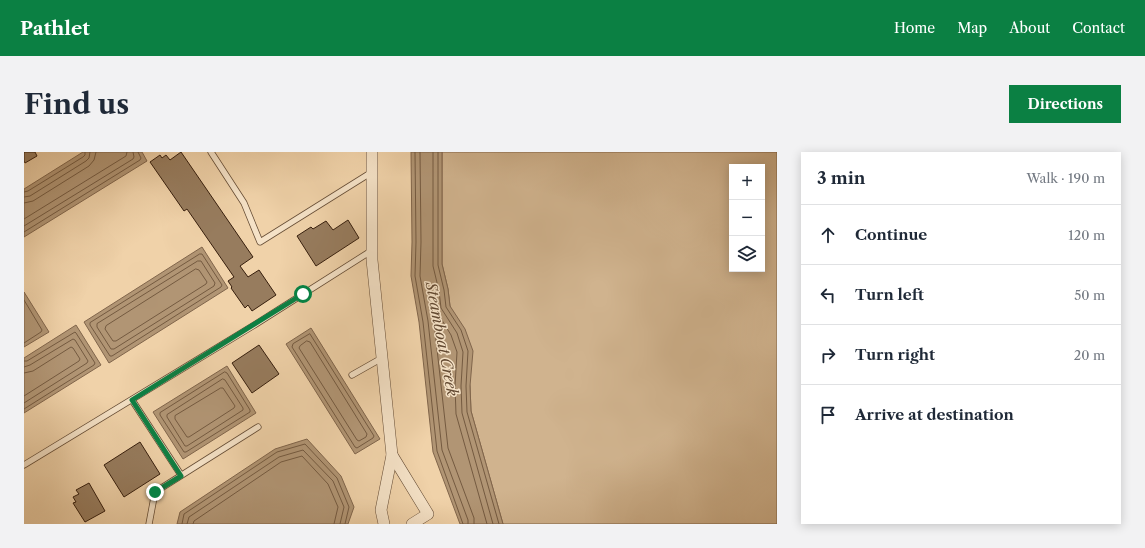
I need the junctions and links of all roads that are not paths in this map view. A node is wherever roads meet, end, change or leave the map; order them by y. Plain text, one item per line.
1 (211, 152) edge
2 (372, 152) edge
3 (372, 172) junction
4 (372, 251) junction
5 (382, 358) junction
6 (352, 375) dead end
7 (132, 400) junction
8 (258, 427) dead end
9 (392, 455) junction
10 (24, 465) edge
11 (181, 476) junction
12 (149, 524) edge
13 (384, 524) edge
14 (412, 524) edge

1 - 3 lane
2 - 3 street
3 - 4 street
4 - 5 street
4 - 7 lane
5 - 6 lane
5 - 9 street
7 - 10 lane
7 - 11 lane
8 - 11 lane
9 - 13 street
9 - 14 street
11 - 12 lane

